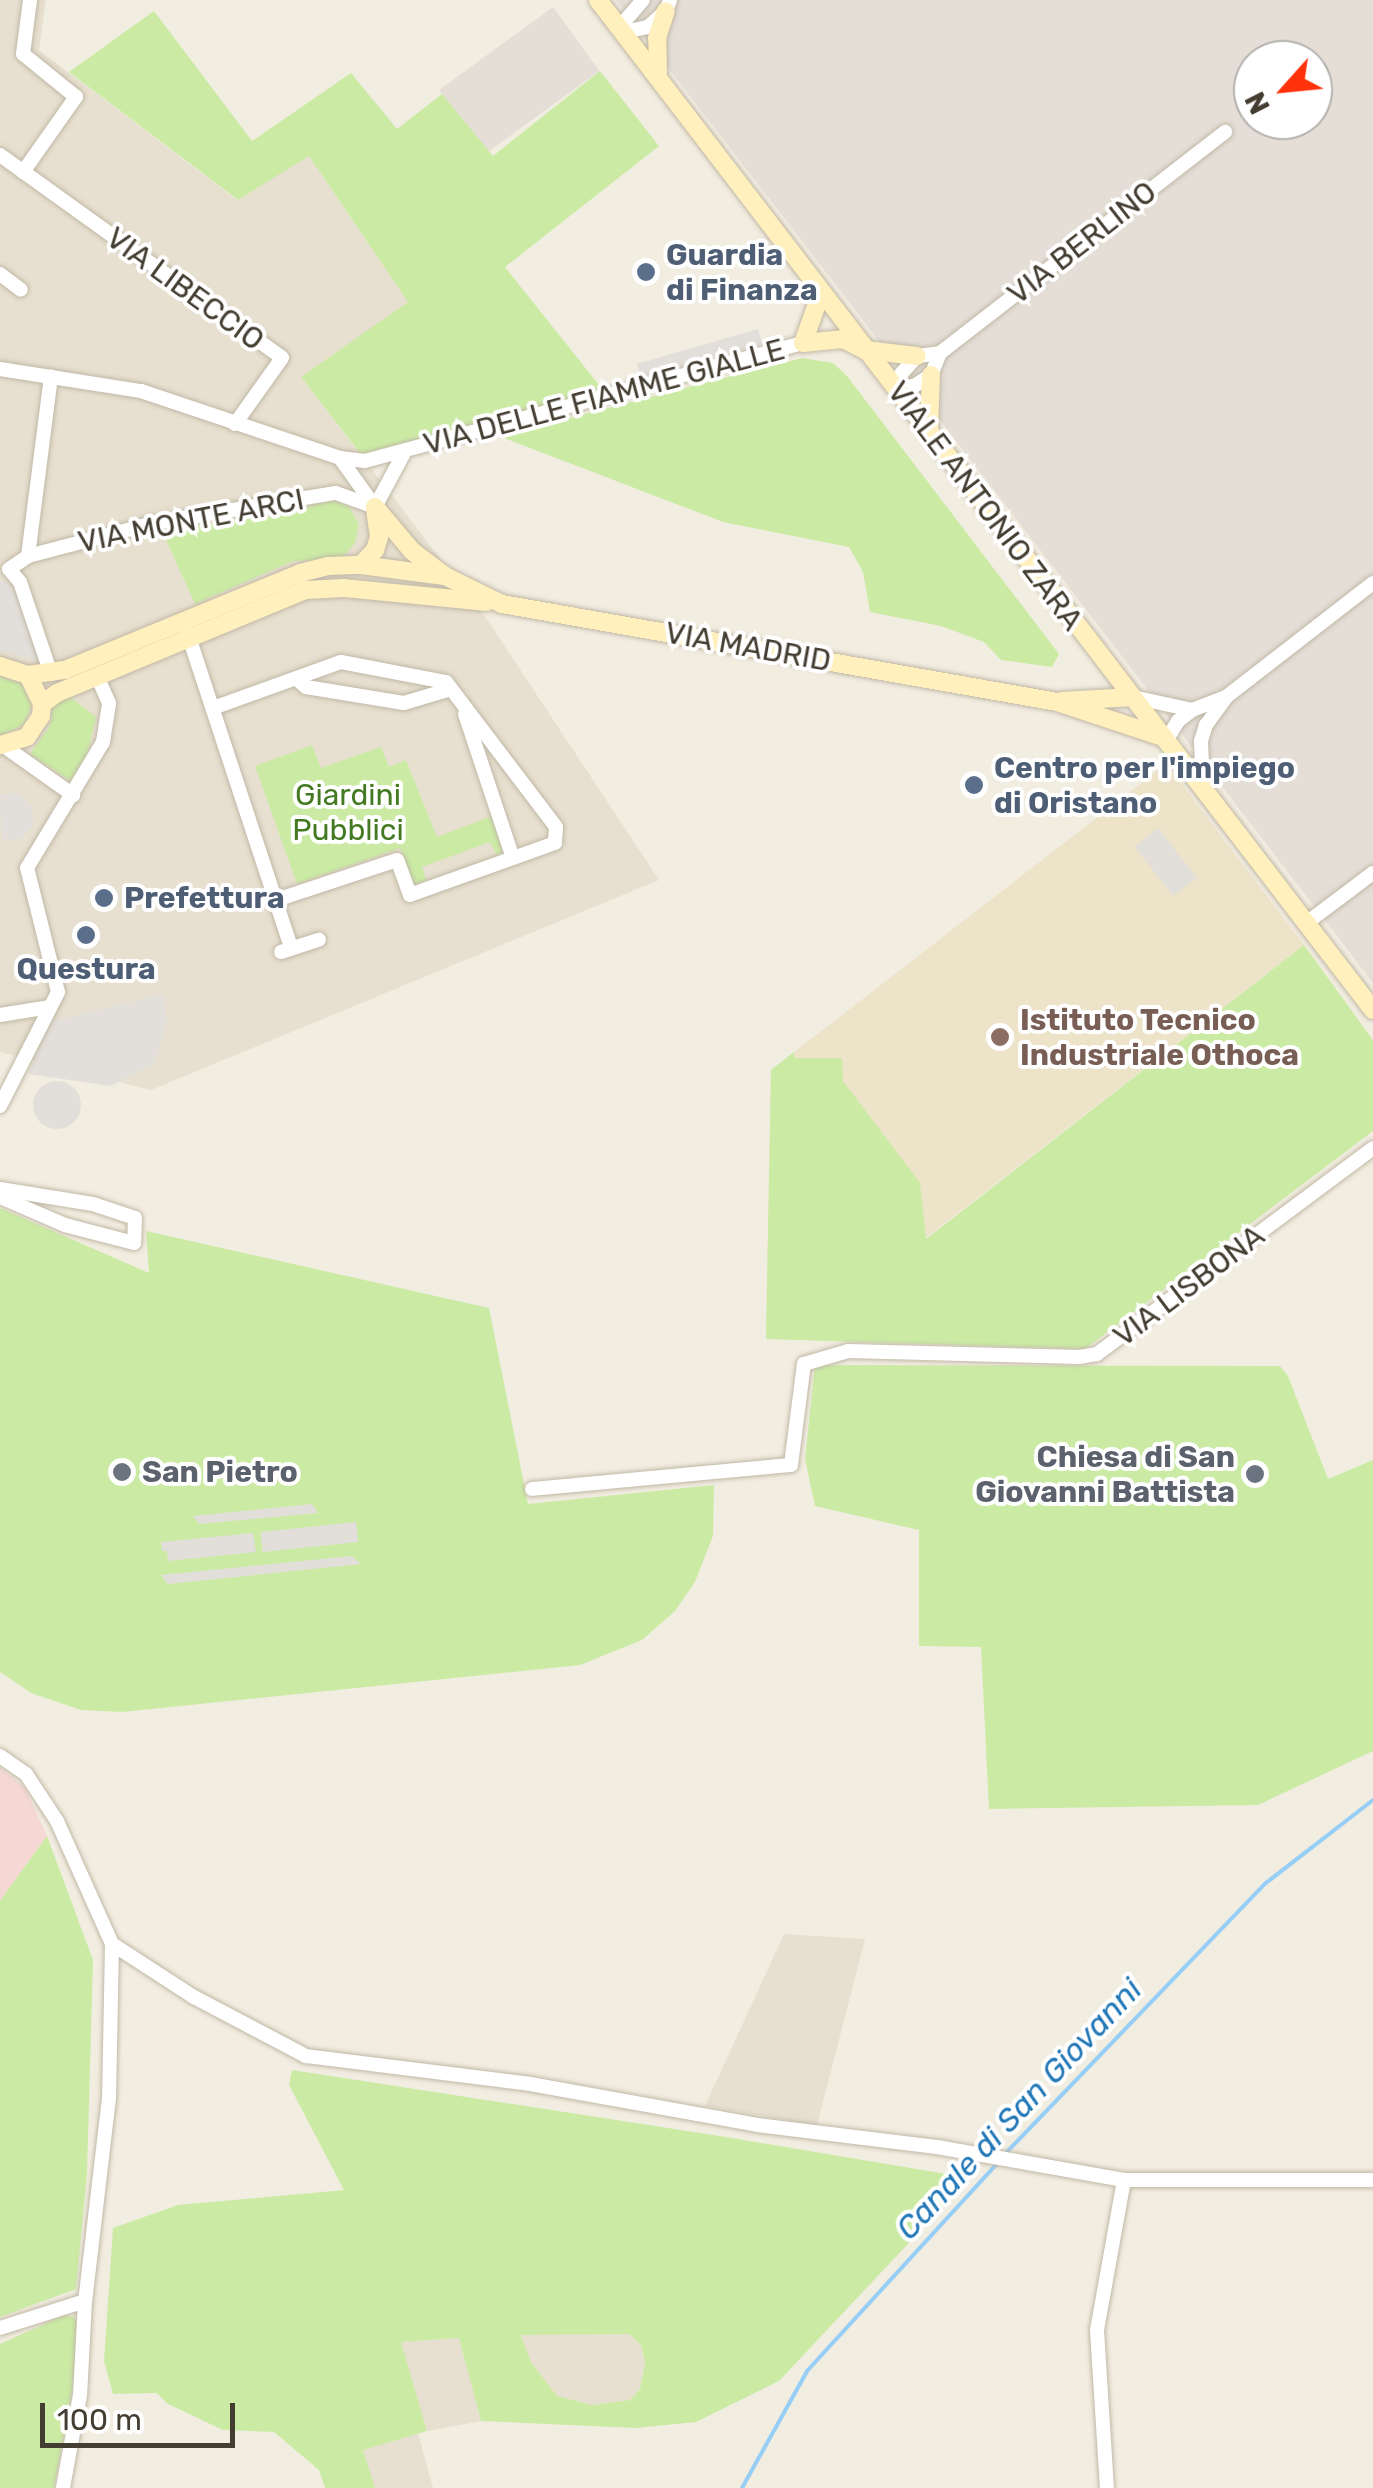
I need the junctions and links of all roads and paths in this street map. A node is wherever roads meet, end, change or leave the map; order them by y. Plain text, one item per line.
1 (30, 0) edge
2 (598, 0) edge
3 (643, 0) edge
4 (668, 6) edge
5 (623, 32) junction
6 (658, 78) junction
7 (1225, 132) dead end
8 (0, 154) edge
9 (24, 172) junction
10 (0, 274) edge
11 (811, 279) junction
12 (21, 290) dead end
13 (803, 344) junction
14 (865, 350) junction
15 (940, 354) junction
16 (917, 356) junction
17 (0, 369) edge
18 (932, 375) junction
19 (51, 376) junction
20 (895, 388) junction
21 (235, 424) junction
22 (929, 432) junction
23 (404, 451) junction
24 (340, 458) junction
25 (375, 508) junction
26 (28, 556) junction
27 (371, 566) junction
28 (5, 568) edge
29 (444, 576) junction
30 (1373, 583) edge
31 (306, 590) junction
32 (455, 599) junction
33 (502, 604) junction
34 (186, 629) junction
35 (1100, 657) junction
36 (0, 666) edge
37 (51, 674) junction
38 (28, 675) junction
39 (97, 676) junction
40 (297, 679) junction
41 (450, 688) junction
42 (1133, 697) junction
43 (1226, 697) junction
44 (1084, 698) junction
45 (1057, 702) junction
46 (42, 704) junction
47 (462, 704) junction
48 (212, 708) junction
49 (1192, 710) junction
50 (1163, 739) junction
51 (2, 745) edge
52 (1203, 790) junction
53 (73, 795) junction
54 (513, 858) junction
55 (1373, 872) edge
56 (276, 900) junction
57 (1305, 924) junction
58 (319, 940) dead end
59 (50, 1007) junction
60 (1373, 1010) edge
61 (0, 1015) edge
62 (0, 1106) edge
63 (1373, 1148) edge
64 (0, 1189) edge
65 (0, 1198) edge
66 (532, 1489) dead end
67 (0, 1756) edge
68 (112, 1944) junction
69 (1124, 2180) junction
70 (1373, 2180) edge
71 (85, 2301) junction
72 (0, 2328) edge
73 (63, 2488) edge
74 (1106, 2488) edge

1 - 9 street
2 - 5 street, VIALE ANTONIO ZARA
3 - 5 street
4 - 5 street
4 - 6 street
5 - 6 street, VIALE ANTONIO ZARA
6 - 11 street, VIALE ANTONIO ZARA
7 - 15 street, VIA BERLINO
8 - 9 street, VIA LIBECCIO
9 - 21 street, VIA LIBECCIO
10 - 12 street
11 - 13 street
11 - 14 street, VIALE ANTONIO ZARA
13 - 14 street
13 - 23 street, VIA DELLE FIAMME GIALLE
14 - 16 street
14 - 20 street, VIALE ANTONIO ZARA
15 - 16 street
15 - 18 street
16 - 20 street
17 - 19 street
18 - 20 street
18 - 22 street
19 - 21 street
19 - 26 street
20 - 22 street, VIALE ANTONIO ZARA
21 - 24 street
22 - 35 street, VIALE ANTONIO ZARA
23 - 24 street, VIA DELLE FIAMME GIALLE
23 - 25 street, VIA DELLE FIAMME GIALLE
24 - 25 street
25 - 26 street, VIA MONTE ARCI
25 - 27 street
25 - 29 street
26 - 28 street, VIA MONTE ARCI
27 - 29 street
27 - 31 street
27 - 32 street
27 - 34 street
28 - 37 street
29 - 33 street, VIA MADRID
30 - 43 street
31 - 32 street
31 - 34 street
32 - 33 street
33 - 45 street, VIA MADRID
34 - 37 street
34 - 39 street
34 - 48 street
35 - 42 street, VIALE ANTONIO ZARA
35 - 44 street
36 - 38 street
37 - 38 street
38 - 46 street
39 - 46 street
39 - 53 street
40 - 41 street
40 - 41 street
40 - 48 street
41 - 47 street
42 - 44 street, VIA MADRID
42 - 49 street
42 - 50 street, VIALE ANTONIO ZARA
43 - 49 street
43 - 52 street
44 - 45 street, VIA MADRID
45 - 50 street, VIA MADRID
46 - 51 street
47 - 54 street
47 - 54 street
48 - 56 street
49 - 50 street
50 - 52 street, VIALE ANTONIO ZARA
51 - 53 street
52 - 57 street, VIALE ANTONIO ZARA
53 - 59 street
54 - 56 street
55 - 57 street
56 - 58 street
57 - 60 street, VIALE ANTONIO ZARA
59 - 61 street
59 - 62 street
63 - 66 street, VIA LISBONA
64 - 65 street
67 - 68 street
68 - 69 street
68 - 71 street
69 - 70 street
69 - 74 street
71 - 72 street
71 - 73 street

